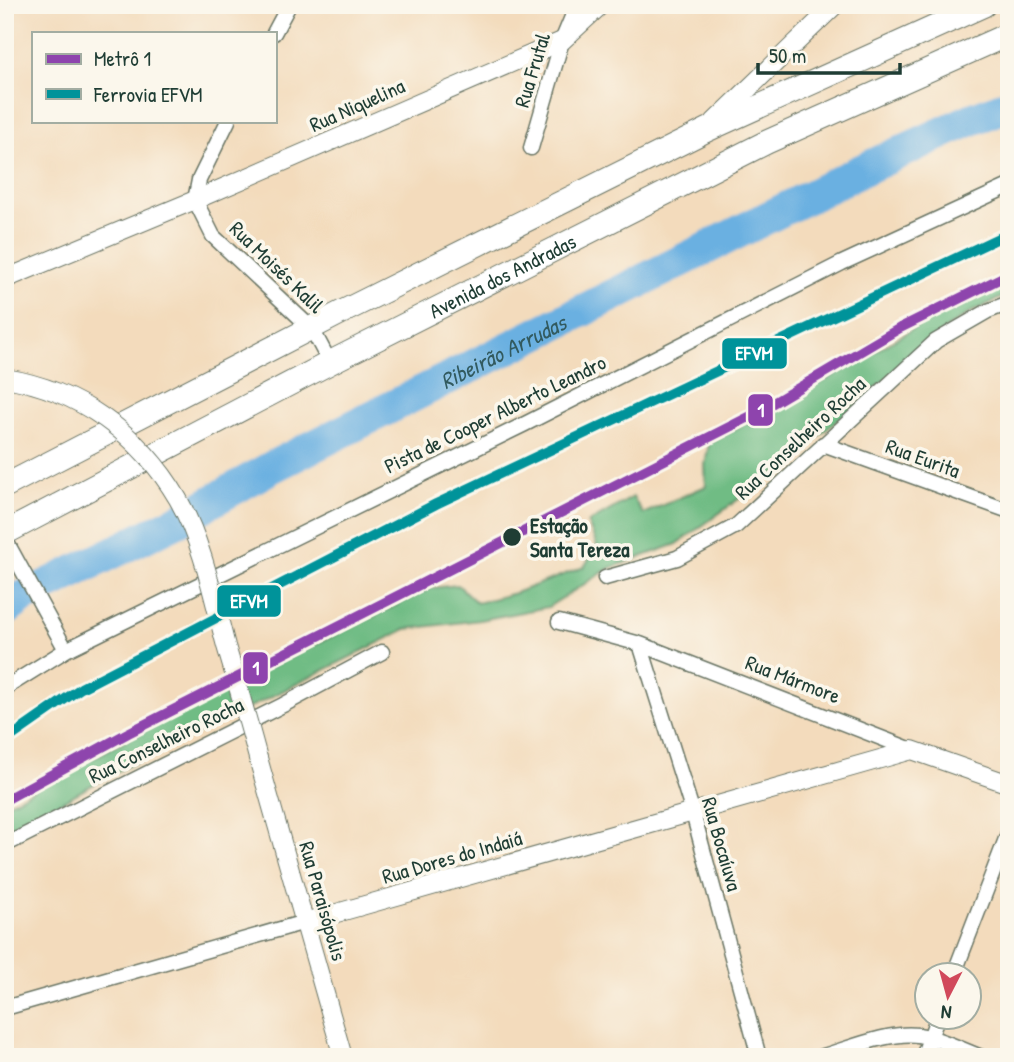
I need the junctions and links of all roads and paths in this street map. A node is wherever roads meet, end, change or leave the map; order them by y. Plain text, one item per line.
1 (289, 5) edge
2 (577, 5) edge
3 (601, 5) edge
4 (835, 5) edge
5 (984, 5) edge
6 (275, 32) edge
7 (1009, 34) edge
8 (562, 41) junction
9 (228, 122) edge
10 (707, 130) junction
11 (531, 148) dead end
12 (1009, 186) edge
13 (195, 200) junction
14 (5, 279) edge
15 (1009, 303) edge
16 (312, 328) junction
17 (330, 363) junction
18 (5, 378) edge
19 (822, 444) junction
20 (10, 480) edge
21 (1009, 511) edge
22 (5, 533) edge
23 (5, 539) edge
24 (606, 578) dead end
25 (559, 622) dead end
26 (640, 644) junction
27 (66, 650) junction
28 (382, 652) dead end
29 (5, 688) edge
30 (912, 751) junction
31 (1009, 784) edge
32 (693, 813) junction
33 (1009, 831) edge
34 (5, 845) edge
35 (305, 922) junction
36 (960, 960) edge
37 (5, 1008) edge
38 (933, 1030) edge
39 (930, 1038) junction
40 (343, 1057) edge
41 (759, 1057) edge
42 (820, 1057) edge
43 (923, 1057) edge
44 (981, 1057) edge

1 - 6 street
2 - 8 street, Rua Frutal
3 - 8 street, Rua Niquelina
4 - 10 street
5 - 10 main road, Avenida dos Andradas
7 - 17 main road, Avenida dos Andradas
8 - 11 street, Rua Frutal
8 - 13 street, Rua Niquelina
9 - 13 street
10 - 16 main road, Avenida dos Andradas
12 - 27 street, Pista de Cooper Alberto Leandro
13 - 14 street, Rua Niquelina
13 - 16 street, Rua Moisés Kalil
15 - 19 street, Rua Conselheiro Rocha
16 - 17 street, Rua Moisés Kalil
16 - 20 main road, Avenida dos Andradas
17 - 22 main road, Avenida dos Andradas
18 - 35 street, Rua Paraisópolis, bridge
19 - 21 street, Rua Eurita
19 - 24 street, Rua Conselheiro Rocha
23 - 27 street
25 - 26 street, Rua Mármore
26 - 30 street, Rua Mármore
26 - 32 street, Rua Bocaíuva
27 - 29 street, Pista de Cooper Alberto Leandro
28 - 34 street, Rua Conselheiro Rocha
30 - 31 street, Rua Mármore
30 - 32 street, Rua Dores do Indaiá
32 - 35 street, Rua Dores do Indaiá
32 - 41 street, Rua Bocaíuva
33 - 36 street
35 - 37 street, Rua Dores do Indaiá
35 - 40 street, Rua Paraisópolis
38 - 39 street
39 - 42 street
39 - 43 street
39 - 44 street

